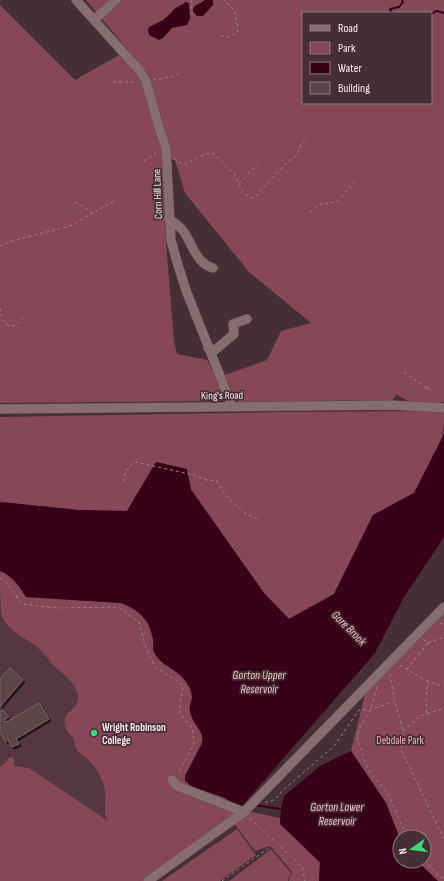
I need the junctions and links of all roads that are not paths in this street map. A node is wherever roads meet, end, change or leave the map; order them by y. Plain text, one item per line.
1 (76, 0) edge
2 (116, 0) edge
3 (94, 20) junction
4 (169, 219) junction
5 (213, 268) dead end
6 (247, 319) dead end
7 (208, 348) junction
8 (232, 406) junction
9 (444, 408) edge
10 (0, 409) edge
11 (444, 607) edge
12 (172, 780) dead end
13 (246, 810) junction
14 (148, 881) edge

1 - 3 street, Corn Hill Lane
2 - 3 street
3 - 4 street, Corn Hill Lane
4 - 5 street
4 - 7 street, Corn Hill Lane
6 - 7 street
7 - 8 street, Corn Hill Lane
8 - 9 street, King's Road
8 - 10 street, King's Road
11 - 13 street
12 - 13 street
13 - 14 street

